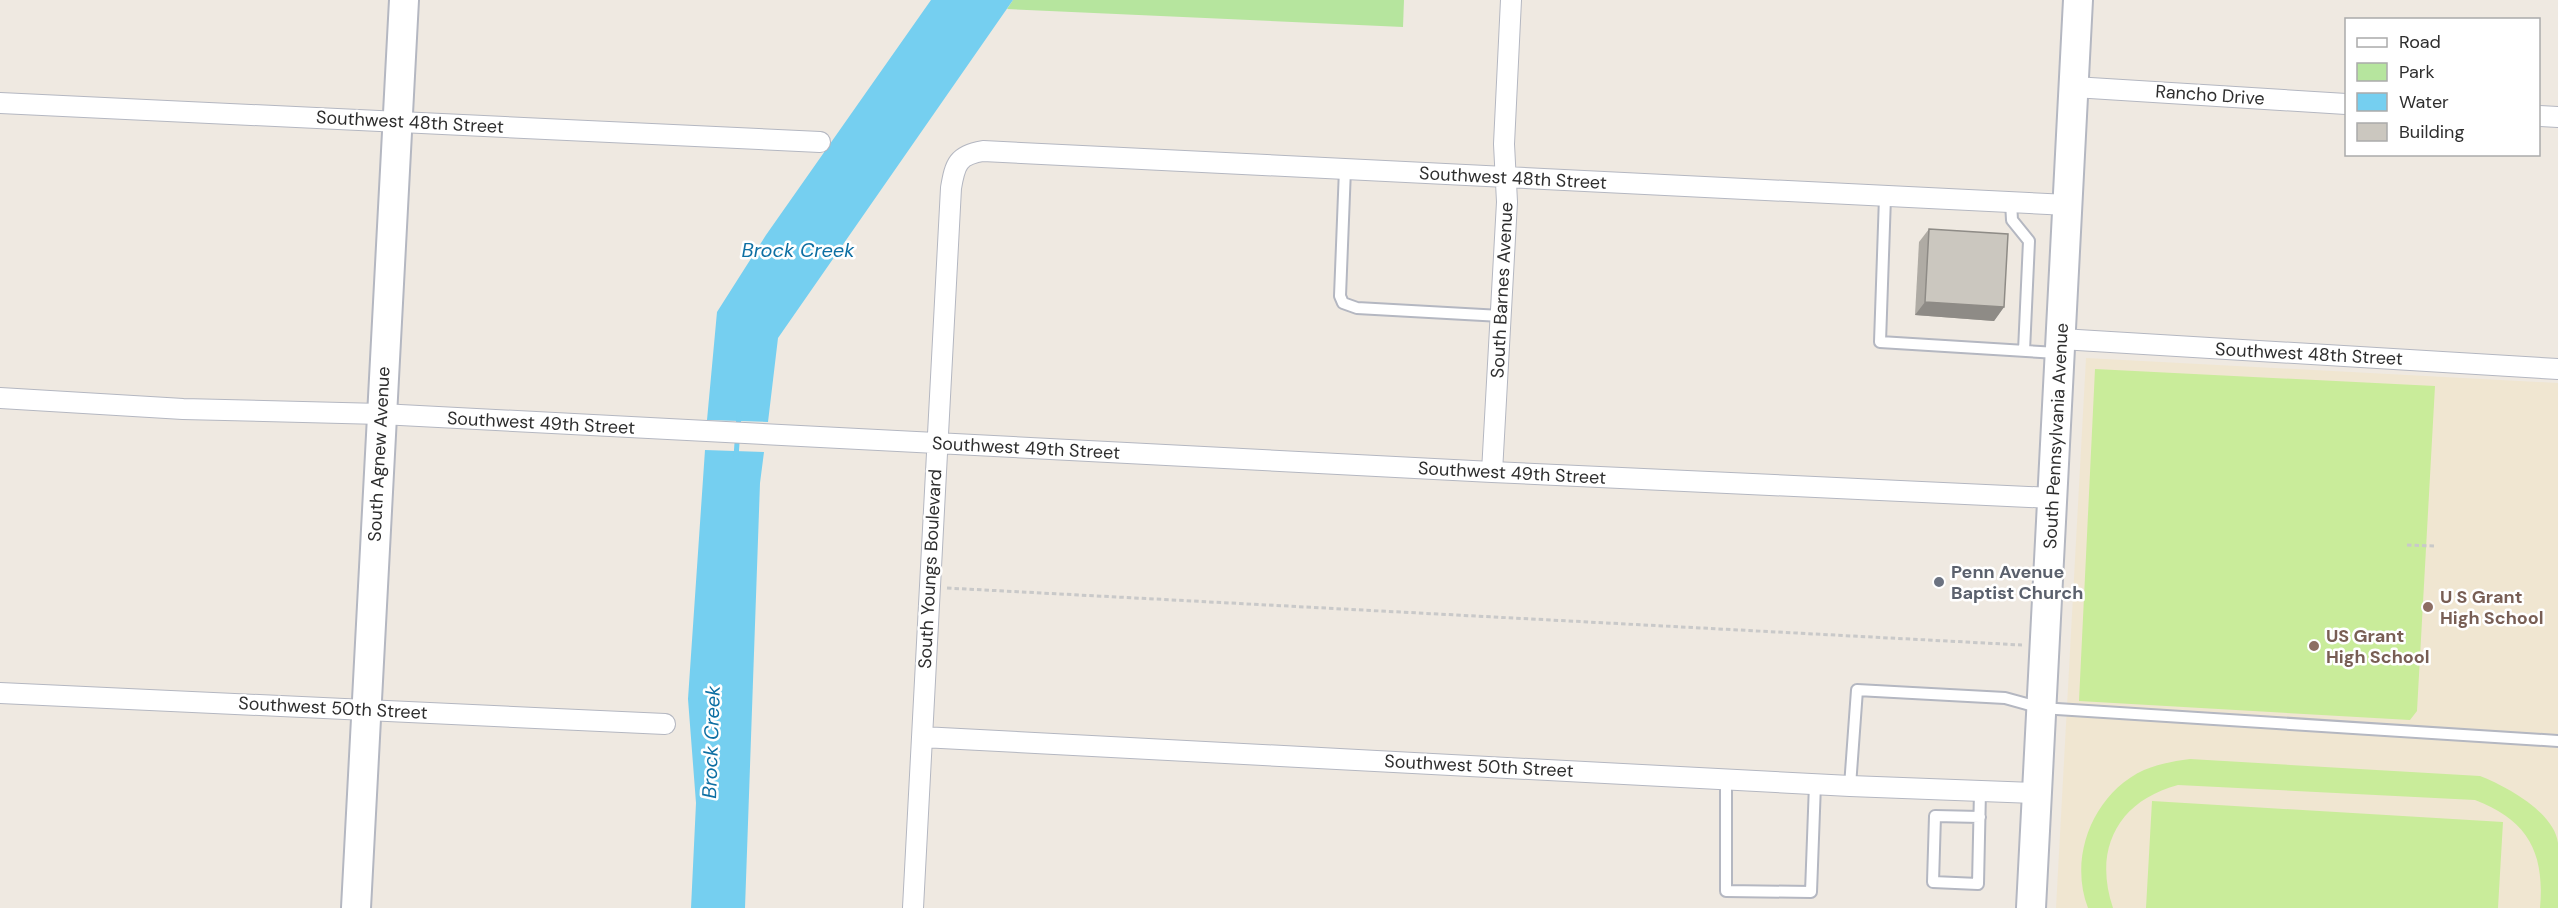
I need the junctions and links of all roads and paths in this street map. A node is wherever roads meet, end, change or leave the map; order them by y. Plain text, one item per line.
1 (404, 0) edge
2 (1511, 0) edge
3 (2079, 0) edge
4 (2074, 87) junction
5 (0, 103) edge
6 (2345, 104) edge
7 (2540, 116) edge
8 (2558, 117) edge
9 (398, 122) junction
10 (820, 142) dead end
11 (960, 159) joint
12 (1345, 169) junction
13 (1506, 178) junction
14 (1885, 197) junction
15 (2011, 202) junction
16 (2067, 205) junction
17 (1501, 316) junction
18 (2060, 346) junction
19 (2024, 351) junction
20 (2558, 369) edge
21 (0, 398) edge
22 (381, 414) junction
23 (936, 444) junction
24 (1492, 472) junction
25 (2052, 498) junction
26 (2407, 545) dead end
27 (2437, 546) dead end
28 (930, 587) junction
29 (2044, 646) junction
30 (0, 693) edge
31 (2041, 708) junction
32 (366, 709) junction
33 (665, 724) dead end
34 (922, 736) junction
35 (2558, 741) edge
36 (1726, 779) junction
37 (1815, 784) junction
38 (1850, 786) junction
39 (1980, 791) junction
40 (2037, 793) junction
41 (1980, 817) junction
42 (356, 908) edge
43 (913, 908) edge
44 (2031, 908) edge

1 - 9 street, South Agnew Avenue
2 - 13 street, South Barnes Avenue
3 - 4 street, South Pennsylvania Avenue
4 - 6 street, Rancho Drive
4 - 16 street, South Pennsylvania Avenue
5 - 9 street, Southwest 48th Street
7 - 8 street
9 - 10 street, Southwest 48th Street
9 - 22 street, South Agnew Avenue
11 - 12 street, Southwest 48th Street
11 - 23 street, South Youngs Boulevard
12 - 13 street, Southwest 48th Street
12 - 17 lane
13 - 14 street, Southwest 48th Street
13 - 17 street, South Barnes Avenue
14 - 15 street, Southwest 48th Street
14 - 19 lane
15 - 16 street, Southwest 48th Street
15 - 19 lane
16 - 18 street, South Pennsylvania Avenue
17 - 24 street, South Barnes Avenue
18 - 19 lane
18 - 20 street, Southwest 48th Street
18 - 25 street, South Pennsylvania Avenue
21 - 22 street, Southwest 49th Street
22 - 23 street, Southwest 49th Street
22 - 32 street, South Agnew Avenue
23 - 24 street, Southwest 49th Street
23 - 28 street, South Youngs Boulevard
24 - 25 street, Southwest 49th Street
25 - 29 street, South Pennsylvania Avenue
26 - 27 path
28 - 29 path
28 - 34 street, South Youngs Boulevard
29 - 31 street, South Pennsylvania Avenue
30 - 32 street, Southwest 50th Street
31 - 35 lane
31 - 38 lane
31 - 40 street, South Pennsylvania Avenue
32 - 33 street, Southwest 50th Street
32 - 42 street, South Agnew Avenue
34 - 36 street, Southwest 50th Street
34 - 43 street, South Youngs Boulevard
36 - 37 street, Southwest 50th Street
36 - 37 lane
37 - 38 street, Southwest 50th Street
38 - 39 street, Southwest 50th Street
39 - 40 street, Southwest 50th Street
39 - 41 lane
40 - 44 street, South Pennsylvania Avenue
41 - 41 lane

